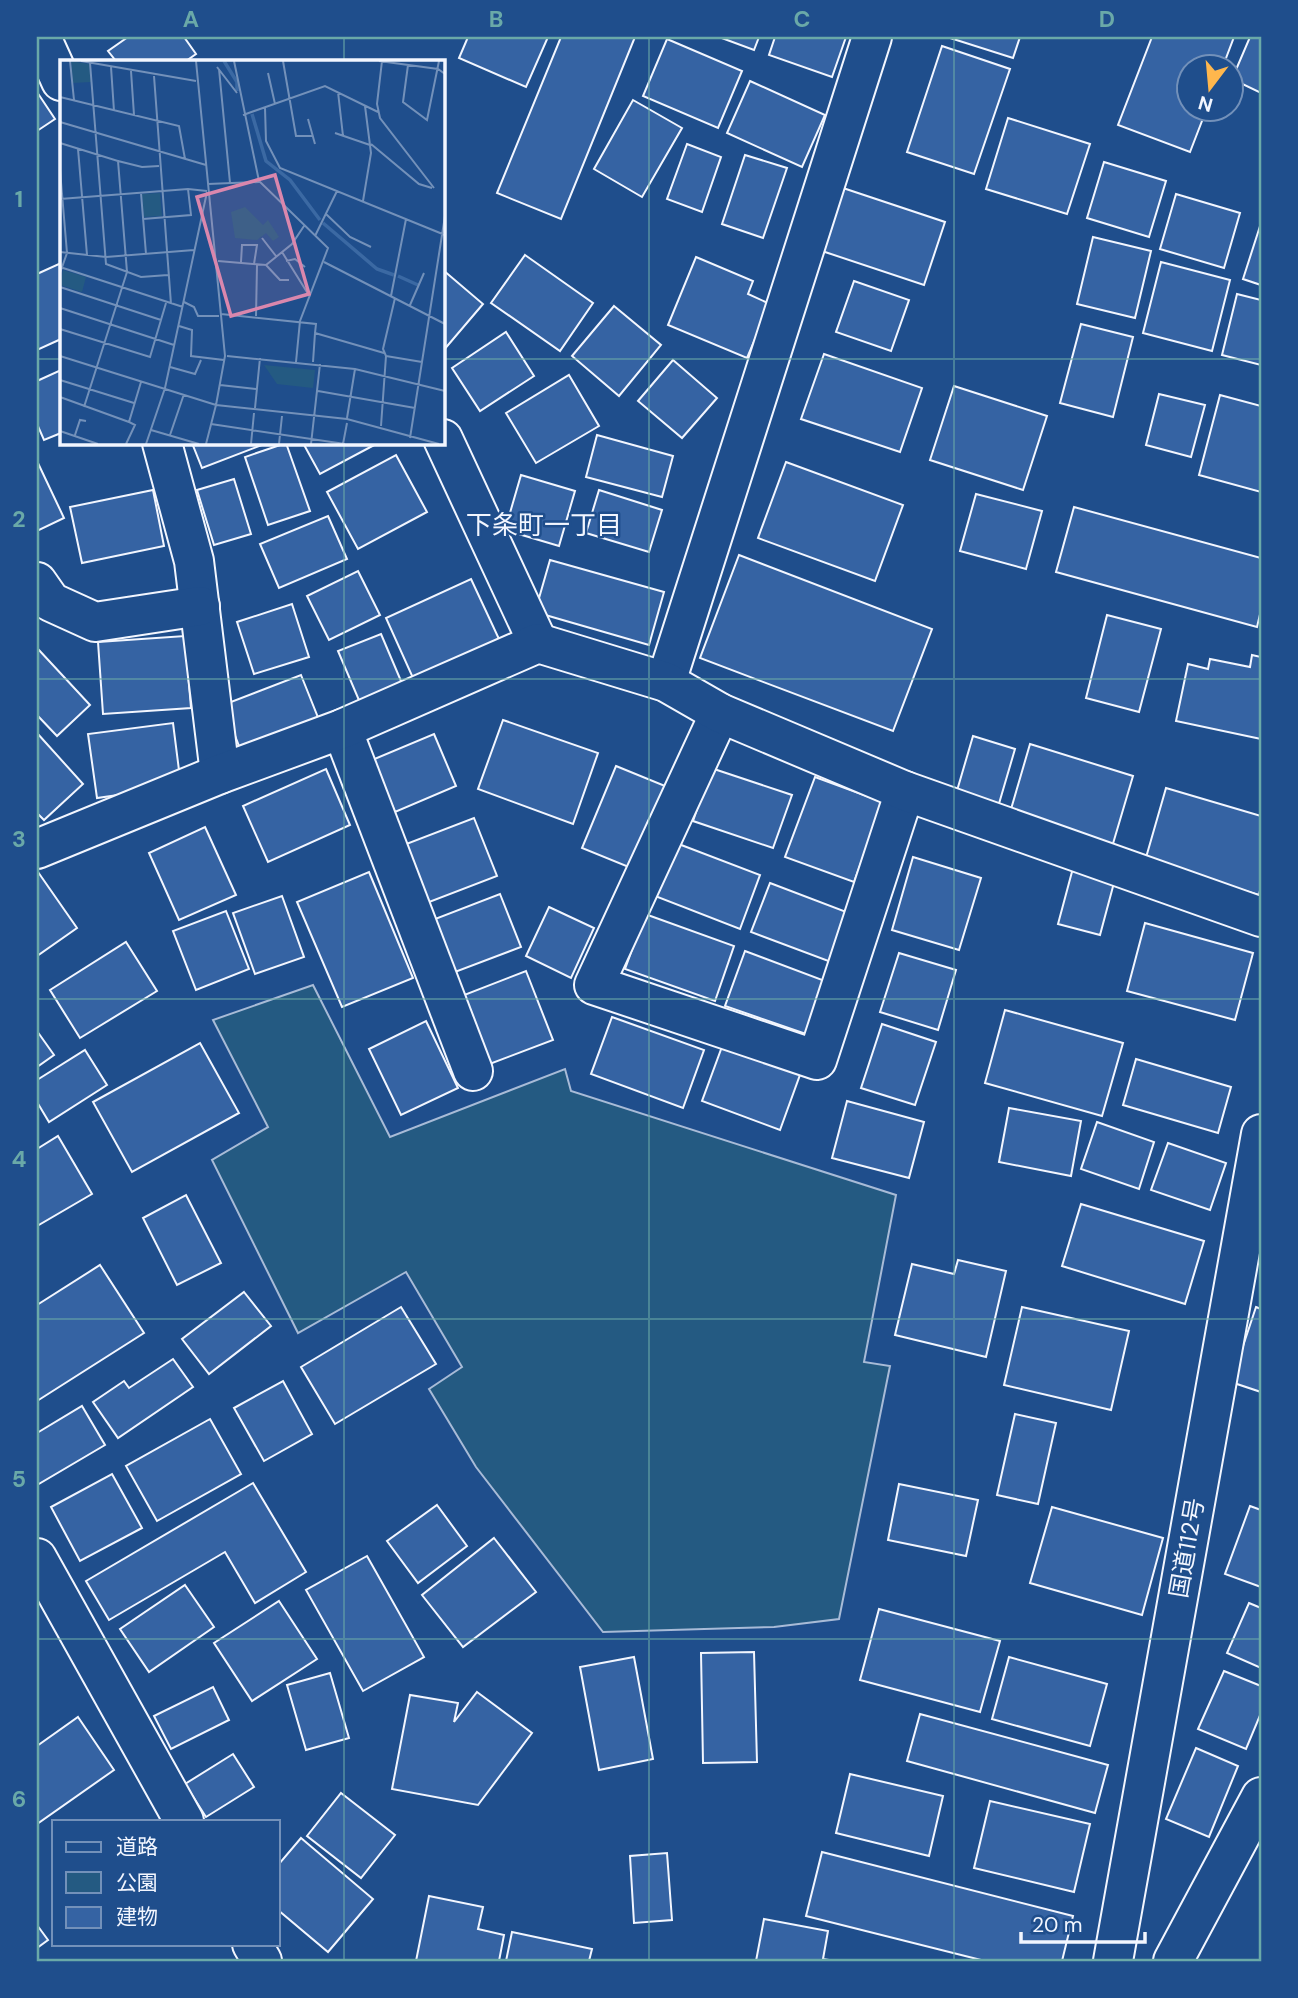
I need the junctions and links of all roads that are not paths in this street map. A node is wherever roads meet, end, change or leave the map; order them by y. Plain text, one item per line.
1 (41, 37) edge
2 (872, 37) edge
3 (60, 78) edge
4 (444, 441) edge
5 (162, 444) edge
6 (37, 582) edge
7 (200, 606) junction
8 (538, 643) junction
9 (666, 682) junction
10 (720, 713) junction
11 (342, 729) junction
12 (220, 774) junction
13 (905, 791) junction
14 (37, 849) edge
15 (1261, 917) edge
16 (473, 1071) dead end
17 (1261, 1134) edge
18 (37, 1558) edge
19 (1261, 1797) edge
20 (183, 1820) edge
21 (1113, 1961) edge
22 (1173, 1961) edge

1 - 3 main road
2 - 9 main road
4 - 8 main road
5 - 7 main road
6 - 7 main road
7 - 12 main road
8 - 9 main road
8 - 11 main road
9 - 10 main road
10 - 13 main road
10 - 13 main road
11 - 12 main road
11 - 16 main road
12 - 14 main road
13 - 15 main road
17 - 21 main road, 国道112号
18 - 20 main road
19 - 22 main road

